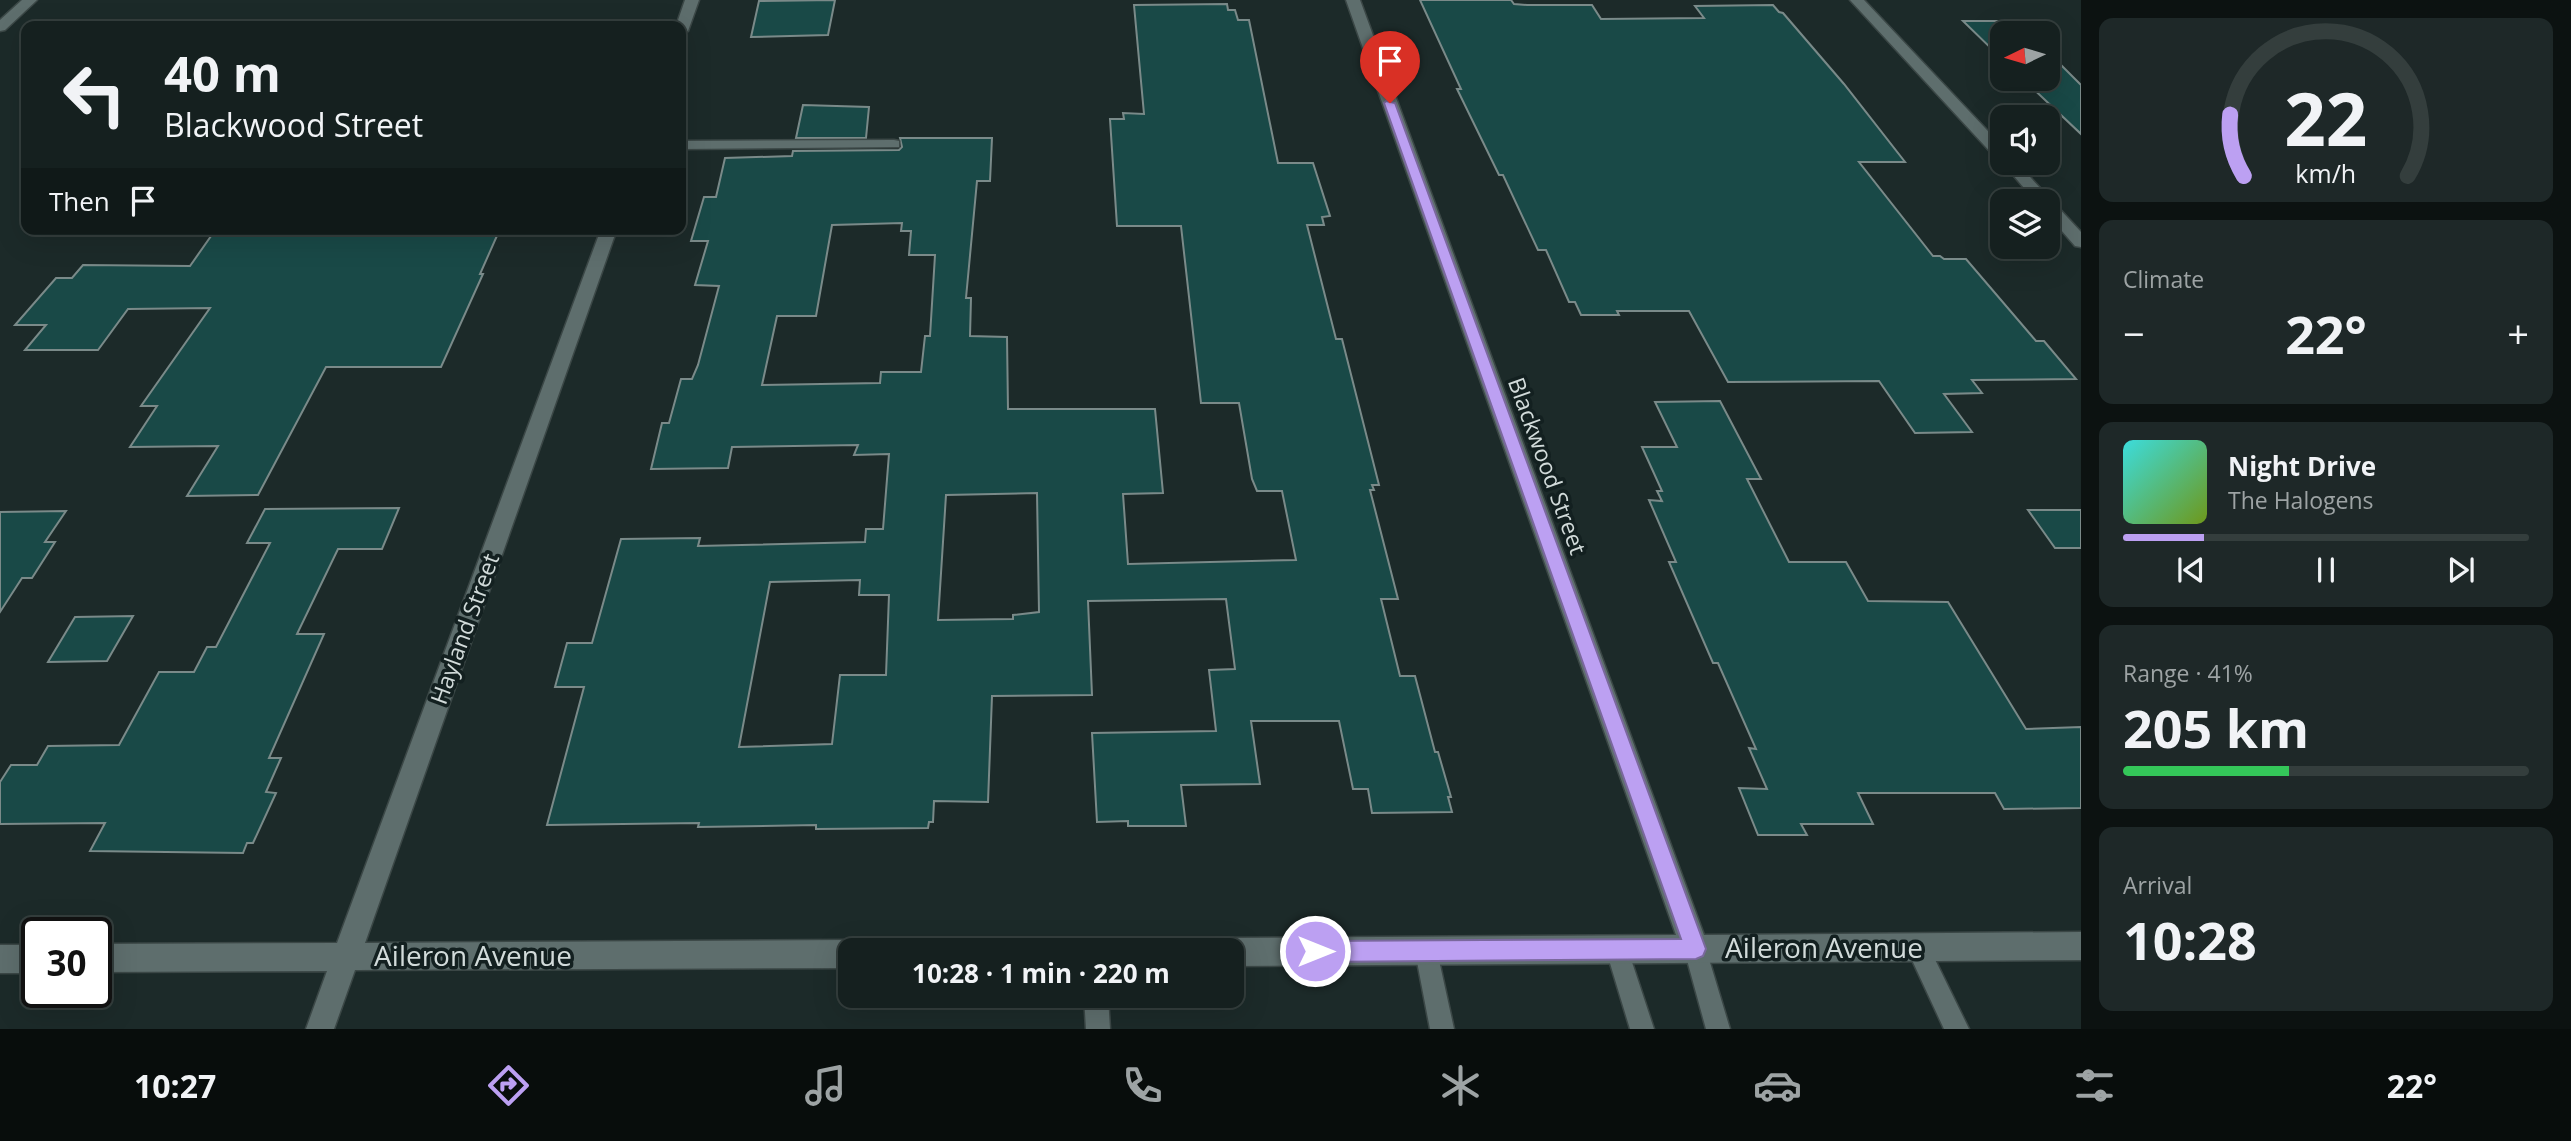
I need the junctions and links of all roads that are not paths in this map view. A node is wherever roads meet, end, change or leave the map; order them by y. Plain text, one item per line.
1 (30, 0) edge
2 (692, 0) edge
3 (1353, 0) edge
4 (1857, 0) edge
5 (684, 21) edge
6 (0, 27) edge
7 (1990, 142) edge
8 (894, 144) dead end
9 (686, 145) edge
10 (2020, 175) edge
11 (2033, 189) edge
12 (2060, 219) edge
13 (607, 235) edge
14 (2081, 242) edge
15 (2081, 946) edge
16 (1917, 947) junction
17 (1696, 949) junction
18 (1617, 950) junction
19 (1426, 951) junction
20 (1244, 952) edge
21 (838, 954) edge
22 (346, 956) junction
23 (112, 958) edge
24 (0, 959) edge
25 (21, 959) edge
26 (1097, 1008) edge
27 (320, 1029) edge
28 (1098, 1029) edge
29 (1442, 1029) edge
30 (1642, 1029) edge
31 (1718, 1029) edge
32 (1957, 1029) edge

1 - 6 street
2 - 5 street
3 - 17 street, Blackwood Street
4 - 7 street
8 - 9 lane
10 - 11 street
12 - 14 street
13 - 22 street, Hayland Street
15 - 16 street, Aileron Avenue
16 - 17 street, Aileron Avenue
16 - 32 lane
17 - 18 street, Aileron Avenue
17 - 31 lane
18 - 19 street, Aileron Avenue
18 - 30 lane
19 - 20 street, Aileron Avenue
19 - 29 lane
21 - 22 street, Aileron Avenue
22 - 23 street, Aileron Avenue
22 - 27 street, Hayland Street
24 - 25 street
26 - 28 lane

